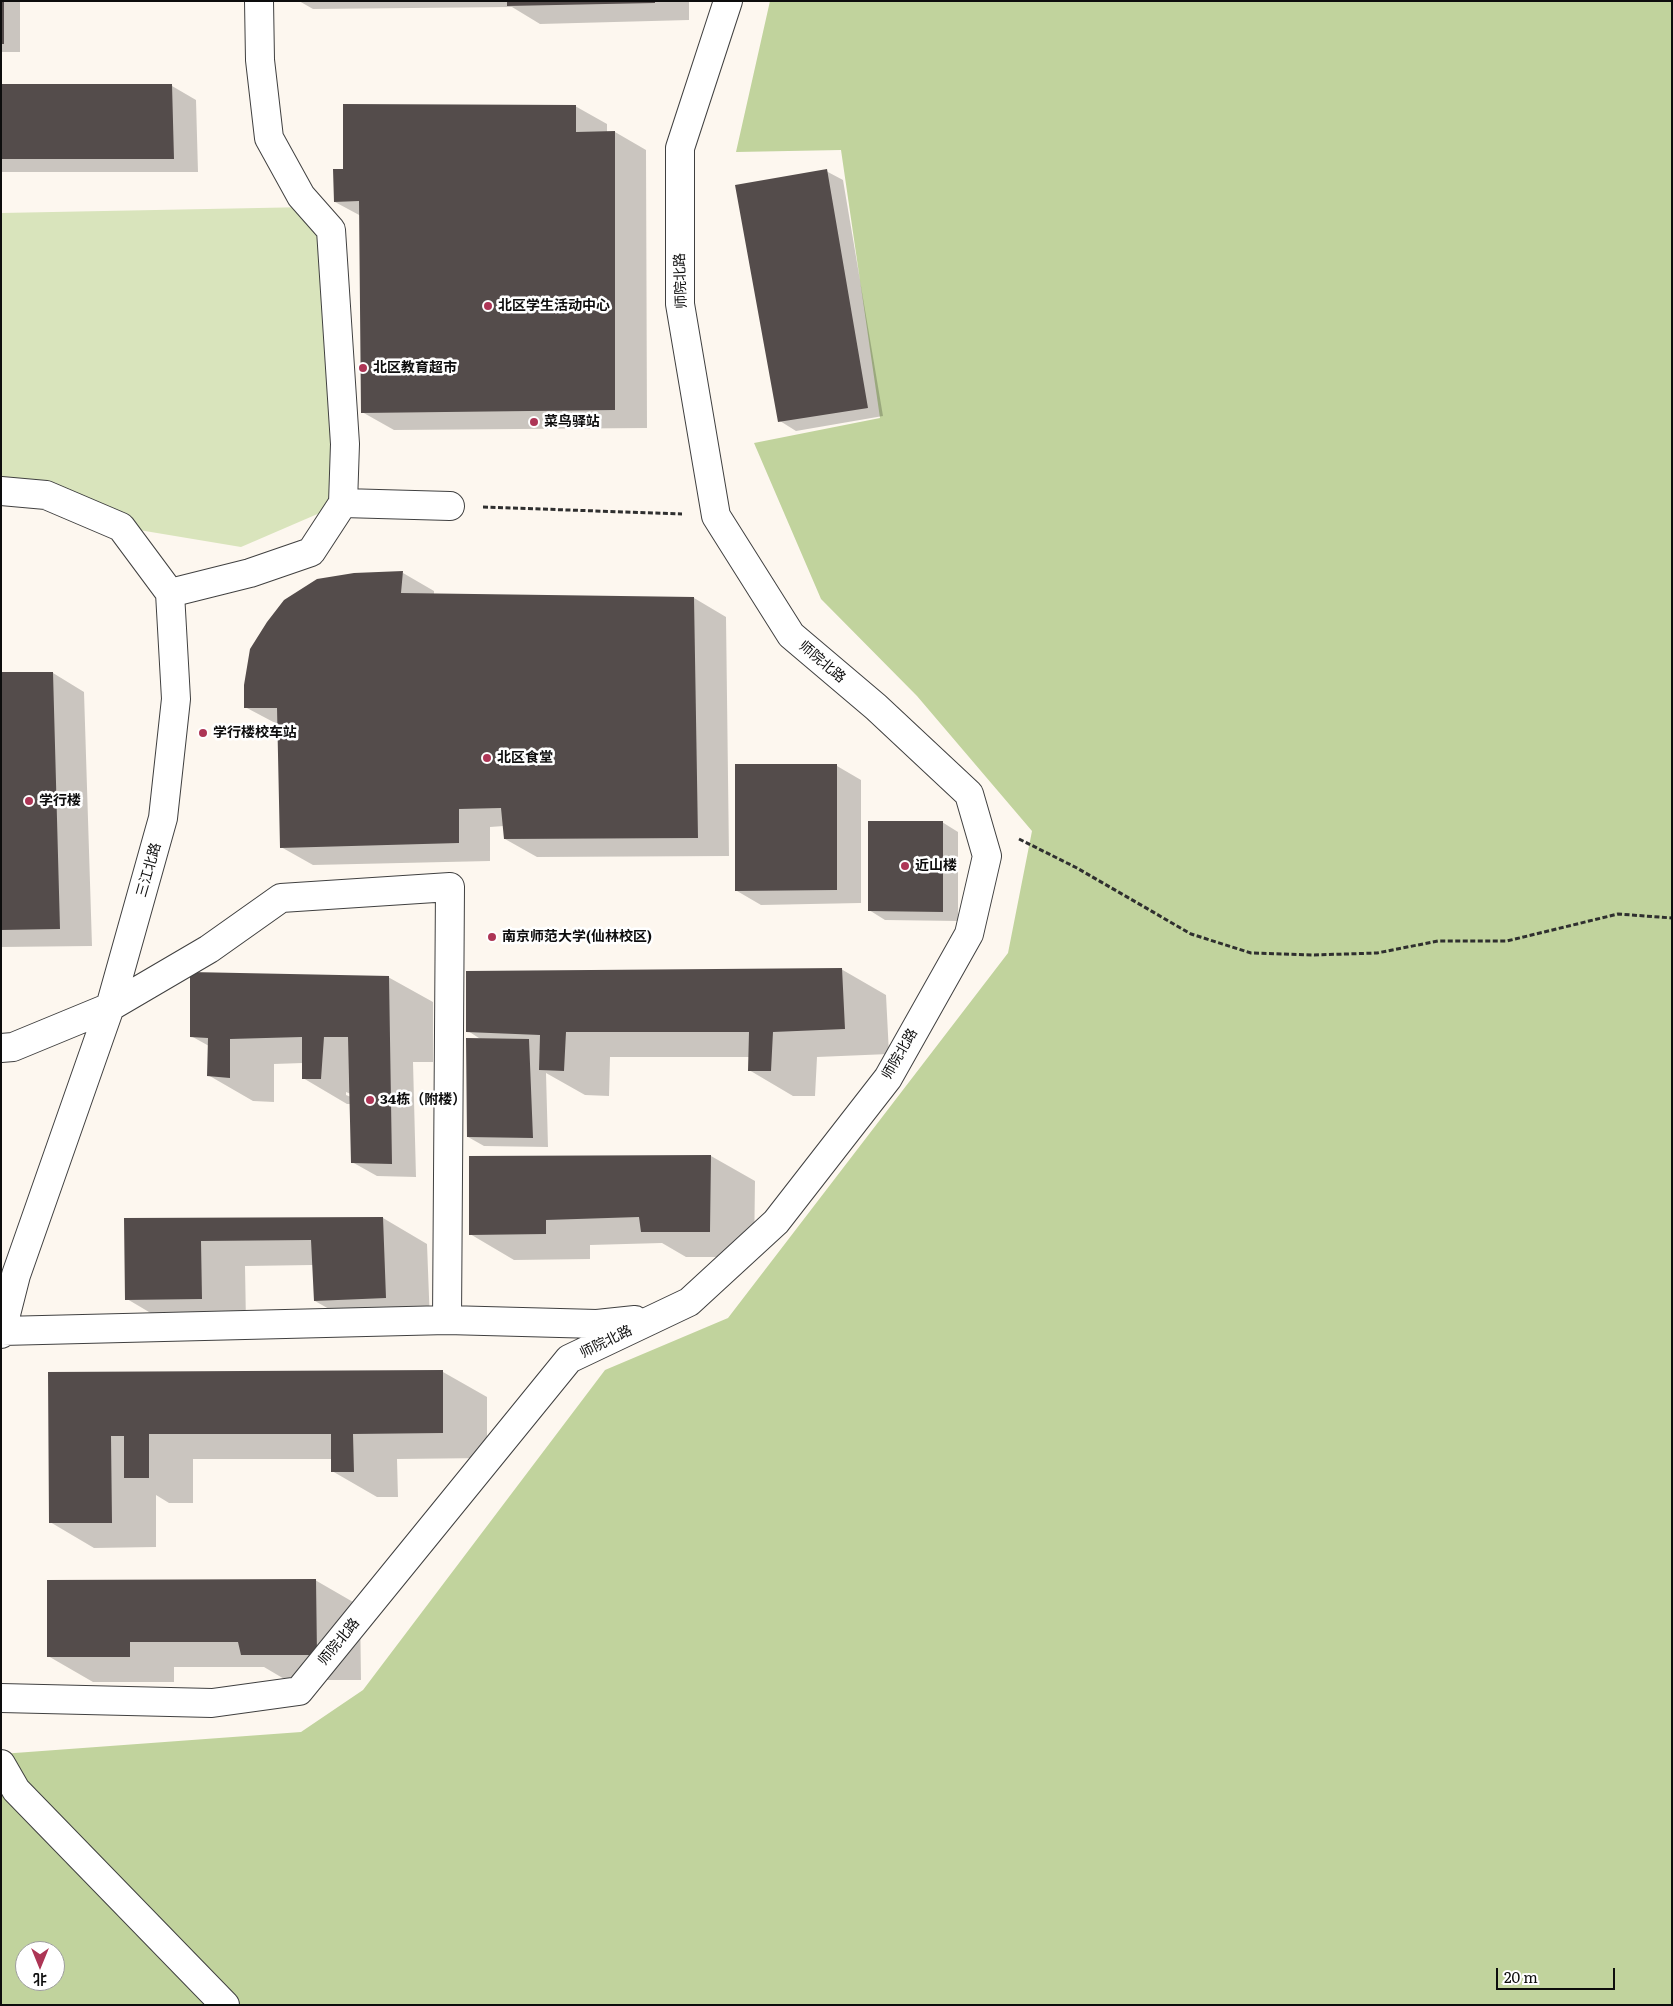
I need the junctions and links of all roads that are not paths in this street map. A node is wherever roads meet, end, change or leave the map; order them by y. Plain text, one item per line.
1 (259, 1) edge
2 (728, 1) edge
3 (1, 491) edge
4 (343, 503) junction
5 (450, 506) road end
6 (170, 593) junction
7 (110, 1007) junction
8 (1, 1048) edge
9 (654, 1318) junction
10 (447, 1320) junction
11 (2, 1333) edge
12 (1, 1698) edge
13 (1, 1764) edge
14 (225, 2005) edge

1 - 4 street
2 - 9 street, 师院北路
3 - 6 street
4 - 5 street
4 - 6 street
6 - 7 street, 三江北路
7 - 8 street
7 - 10 street
7 - 11 street, 三江北路
9 - 10 street
9 - 12 street, 师院北路
10 - 11 street
13 - 14 street

